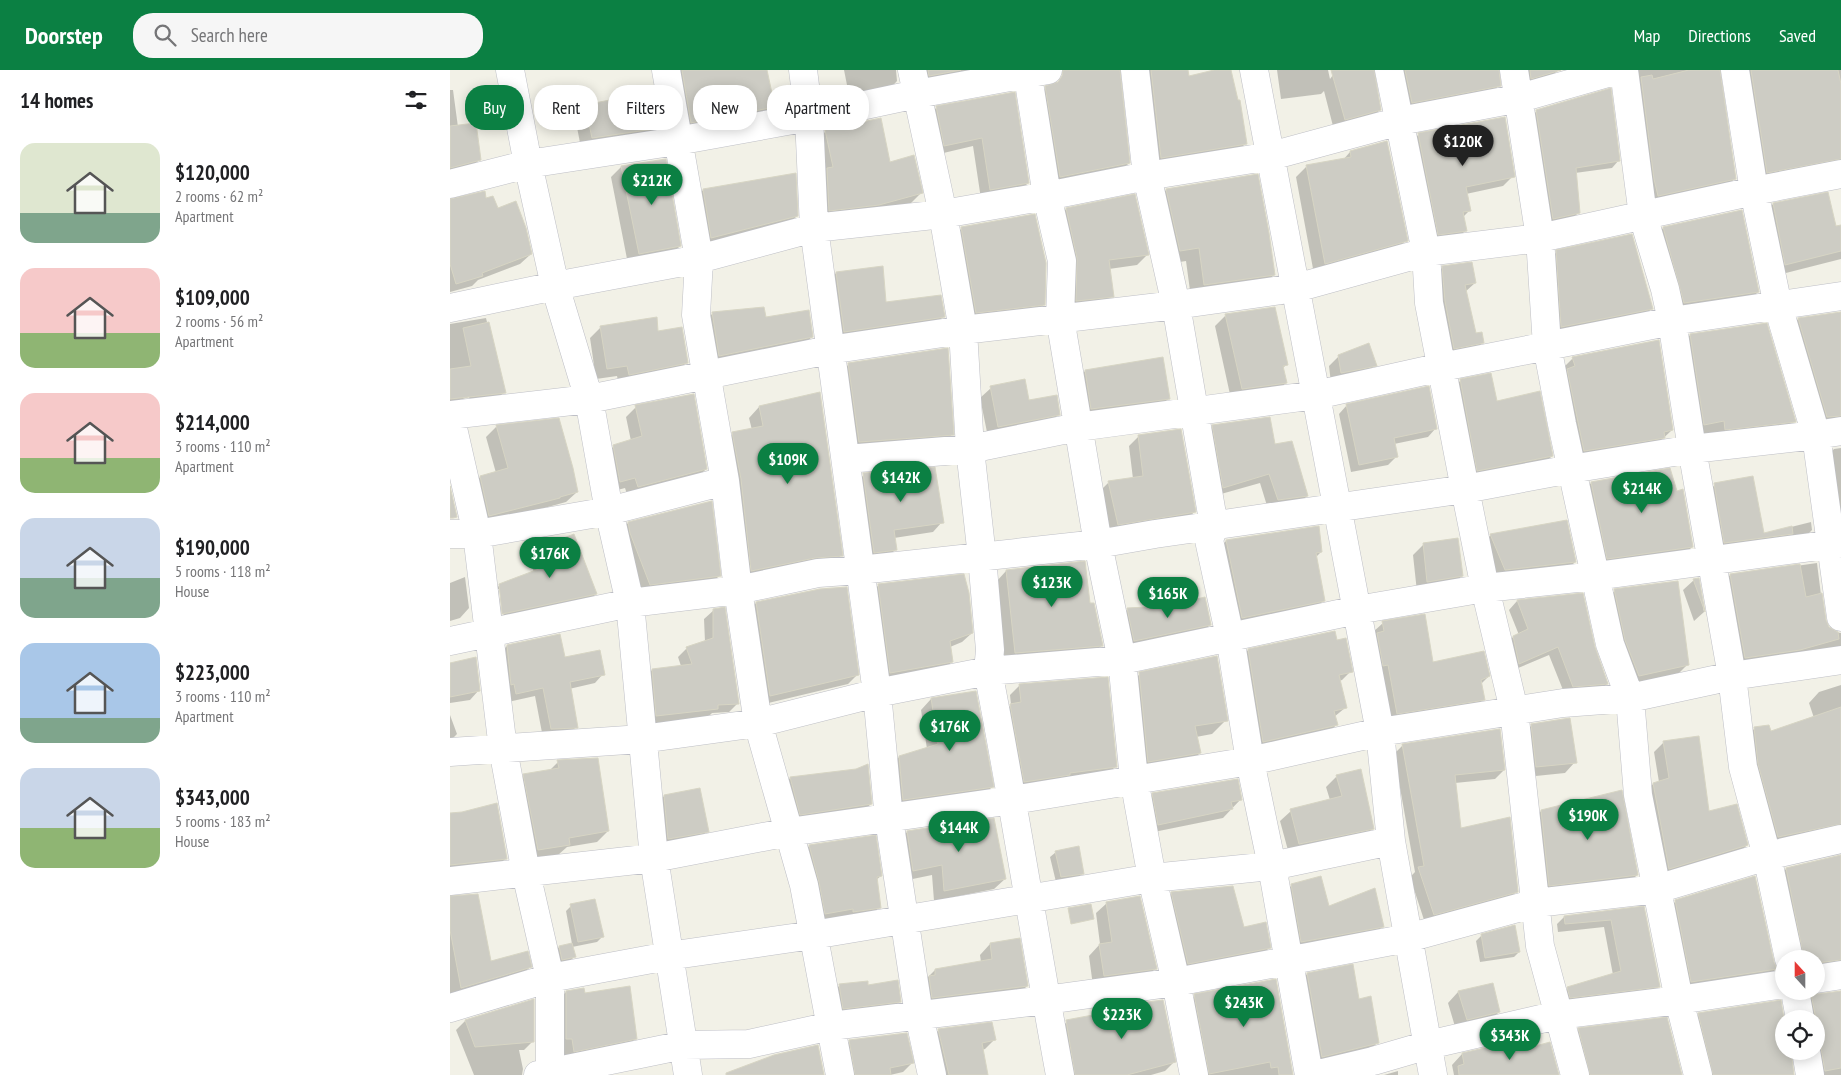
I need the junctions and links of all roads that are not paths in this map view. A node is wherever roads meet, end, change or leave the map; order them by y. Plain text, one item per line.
1 (510, 70) edge
2 (666, 70) edge
3 (803, 70) edge
4 (1135, 70) edge
5 (1254, 70) edge
6 (1389, 70) edge
7 (1514, 70) edge
8 (1618, 70) edge
9 (1624, 70) edge
10 (1736, 70) edge
11 (1034, 71) edge
12 (915, 82) edge
13 (805, 85) edge
14 (869, 97) edge
15 (1520, 98) junction
16 (1400, 121) junction
17 (767, 125) edge
18 (810, 130) edge
19 (677, 141) junction
20 (1271, 156) junction
21 (528, 164) junction
22 (1841, 174) edge
23 (1147, 176) junction
24 (450, 184) edge
25 (1754, 191) junction
26 (1047, 196) junction
27 (942, 214) junction
28 (1643, 216) junction
29 (814, 228) junction
30 (1540, 238) junction
31 (1426, 252) junction
32 (699, 259) junction
33 (555, 286) junction
34 (1296, 288) junction
35 (1841, 296) edge
36 (1176, 305) junction
37 (1778, 306) junction
38 (450, 308) edge
39 (1060, 318) junction
40 (1672, 321) junction
41 (963, 330) junction
42 (1547, 346) junction
43 (829, 350) junction
44 (1442, 367) junction
45 (707, 374) junction
46 (1316, 395) junction
47 (589, 398) junction
48 (1195, 413) junction
49 (450, 415) edge
50 (1078, 427) junction
51 (1829, 433) edge
52 (970, 449) junction
53 (1692, 449) junction
54 (846, 459) junction
55 (1571, 469) junction
56 (725, 481) junction
57 (1464, 489) junction
58 (1338, 508) junction
59 (610, 511) junction
60 (1214, 526) junction
61 (450, 534) edge
62 (477, 534) junction
63 (1836, 543) edge
64 (1098, 544) junction
65 (982, 557) junction
66 (1712, 560) junction
67 (860, 570) junction
68 (1596, 576) junction
69 (1485, 588) junction
70 (738, 590) junction
71 (630, 604) junction
72 (1357, 610) junction
73 (1841, 617) edge
74 (488, 634) junction
75 (1230, 637) junction
76 (450, 641) edge
77 (1122, 660) junction
78 (1841, 660) edge
79 (988, 671) junction
80 (1732, 676) junction
81 (876, 693) junction
82 (1630, 698) junction
83 (1514, 710) junction
84 (758, 723) junction
85 (1380, 732) junction
86 (642, 739) junction
87 (503, 749) junction
88 (450, 752) edge
89 (1250, 761) junction
90 (1134, 779) junction
91 (1013, 800) junction
92 (889, 819) junction
93 (789, 832) junction
94 (1841, 840) edge
95 (1391, 841) junction
96 (1767, 856) junction
97 (654, 858) junction
98 (1272, 866) junction
99 (526, 873) junction
100 (1152, 878) junction
101 (450, 881) edge
102 (1656, 889) junction
103 (1030, 898) junction
104 (1536, 903) junction
105 (904, 919) junction
106 (812, 935) junction
107 (1408, 938) junction
108 (1787, 950) edge
109 (668, 956) junction
110 (1288, 960) junction
111 (1841, 975) edge
112 (550, 978) junction
113 (1825, 978) edge
114 (1176, 982) junction
115 (1775, 985) edge
116 (1046, 1000) junction
117 (1679, 1000) junction
118 (450, 1008) edge
119 (919, 1015) junction
120 (1558, 1015) junction
121 (831, 1026) junction
122 (684, 1045) junction
123 (1428, 1045) junction
124 (1808, 1060) edge
125 (546, 1074) edge
126 (688, 1075) edge
127 (840, 1075) edge
128 (932, 1075) edge
129 (1060, 1075) edge
130 (1194, 1075) edge
131 (1309, 1075) edge
132 (1314, 1075) edge
133 (1433, 1075) edge
134 (1575, 1075) edge
135 (1698, 1075) edge
136 (1810, 1075) edge

1 - 21 street
2 - 19 street
3 - 13 street
4 - 23 street
5 - 20 street
6 - 16 street
7 - 15 street
8 - 15 street
9 - 28 street
10 - 25 street
11 - 12 street
11 - 26 street
12 - 14 street
12 - 27 street
15 - 16 street
15 - 30 street
16 - 20 street
16 - 31 street
17 - 19 street
18 - 29 street
19 - 21 street
19 - 32 street
20 - 23 street
20 - 34 street
21 - 24 street
21 - 33 street
22 - 25 street
23 - 26 street
23 - 36 street
25 - 28 street
25 - 37 street
26 - 27 street
26 - 39 street
27 - 29 street
27 - 41 street
28 - 30 street
28 - 40 street
29 - 32 street
29 - 43 street
30 - 31 street
30 - 42 street
31 - 34 street
31 - 44 street
32 - 33 street
32 - 45 street
33 - 38 street
33 - 47 street
34 - 36 street
34 - 46 street
35 - 37 street
36 - 39 street
36 - 48 street
37 - 40 street
37 - 51 street
39 - 41 street
39 - 50 street
40 - 42 street
40 - 53 street
41 - 43 street
41 - 52 street
42 - 44 street
42 - 55 street
43 - 45 street
43 - 54 street
44 - 46 street
44 - 57 street
45 - 47 street
45 - 56 street
46 - 48 street
46 - 58 street
47 - 49 street
47 - 59 street
48 - 50 street
48 - 60 street
49 - 62 street
50 - 52 street
50 - 64 street
51 - 53 street
51 - 63 street
52 - 54 street
52 - 65 street
53 - 55 street
53 - 66 street
54 - 67 street
55 - 57 street
55 - 68 street
56 - 59 street
56 - 70 street
57 - 58 street
57 - 69 street
58 - 60 street
58 - 72 street
59 - 62 street
59 - 71 street
60 - 64 street
60 - 75 street
61 - 62 street
62 - 74 street
63 - 66 street
63 - 73 street
64 - 65 street
64 - 77 street
65 - 67 street
65 - 79 street
66 - 68 street
66 - 80 street
67 - 70 street
67 - 81 street
68 - 69 street
68 - 82 street
69 - 72 street
69 - 83 street
70 - 71 street
70 - 84 street
71 - 74 street
71 - 86 street
72 - 75 street
72 - 85 street
74 - 76 street
74 - 87 street
75 - 77 street
75 - 89 street
77 - 79 street
77 - 90 street
78 - 80 street
79 - 81 street
79 - 91 street
80 - 82 street
80 - 96 street
81 - 84 street
81 - 92 street
82 - 83 street
82 - 102 street
83 - 85 street
83 - 104 street
84 - 86 street
84 - 93 street
85 - 89 street
85 - 95 street
86 - 87 street
86 - 97 street
87 - 88 street
87 - 99 street
89 - 90 street
89 - 98 street
90 - 91 street
90 - 100 street
91 - 92 street
91 - 103 street
92 - 93 street
92 - 105 street
93 - 97 street
93 - 106 street
94 - 96 street
95 - 98 street
95 - 107 street
96 - 102 street
96 - 108 street
97 - 99 street
97 - 109 street
98 - 100 street
98 - 110 street
99 - 101 street
99 - 112 street
100 - 103 street
100 - 114 street
102 - 104 street
102 - 117 street
103 - 105 street
103 - 116 street
104 - 107 street
104 - 120 street
105 - 106 street
105 - 119 street
106 - 109 street
106 - 121 street
107 - 110 street
107 - 123 street
109 - 112 street
109 - 122 street
110 - 114 street
110 - 131 street
111 - 113 street
112 - 118 street
112 - 125 street
114 - 116 street
114 - 130 street
115 - 117 street
116 - 119 street
116 - 129 street
117 - 120 street
117 - 135 street
119 - 121 street
119 - 128 street
120 - 123 street
120 - 134 street
121 - 122 street
121 - 127 street
122 - 125 street
122 - 126 street
123 - 132 street
123 - 133 street
124 - 136 street

